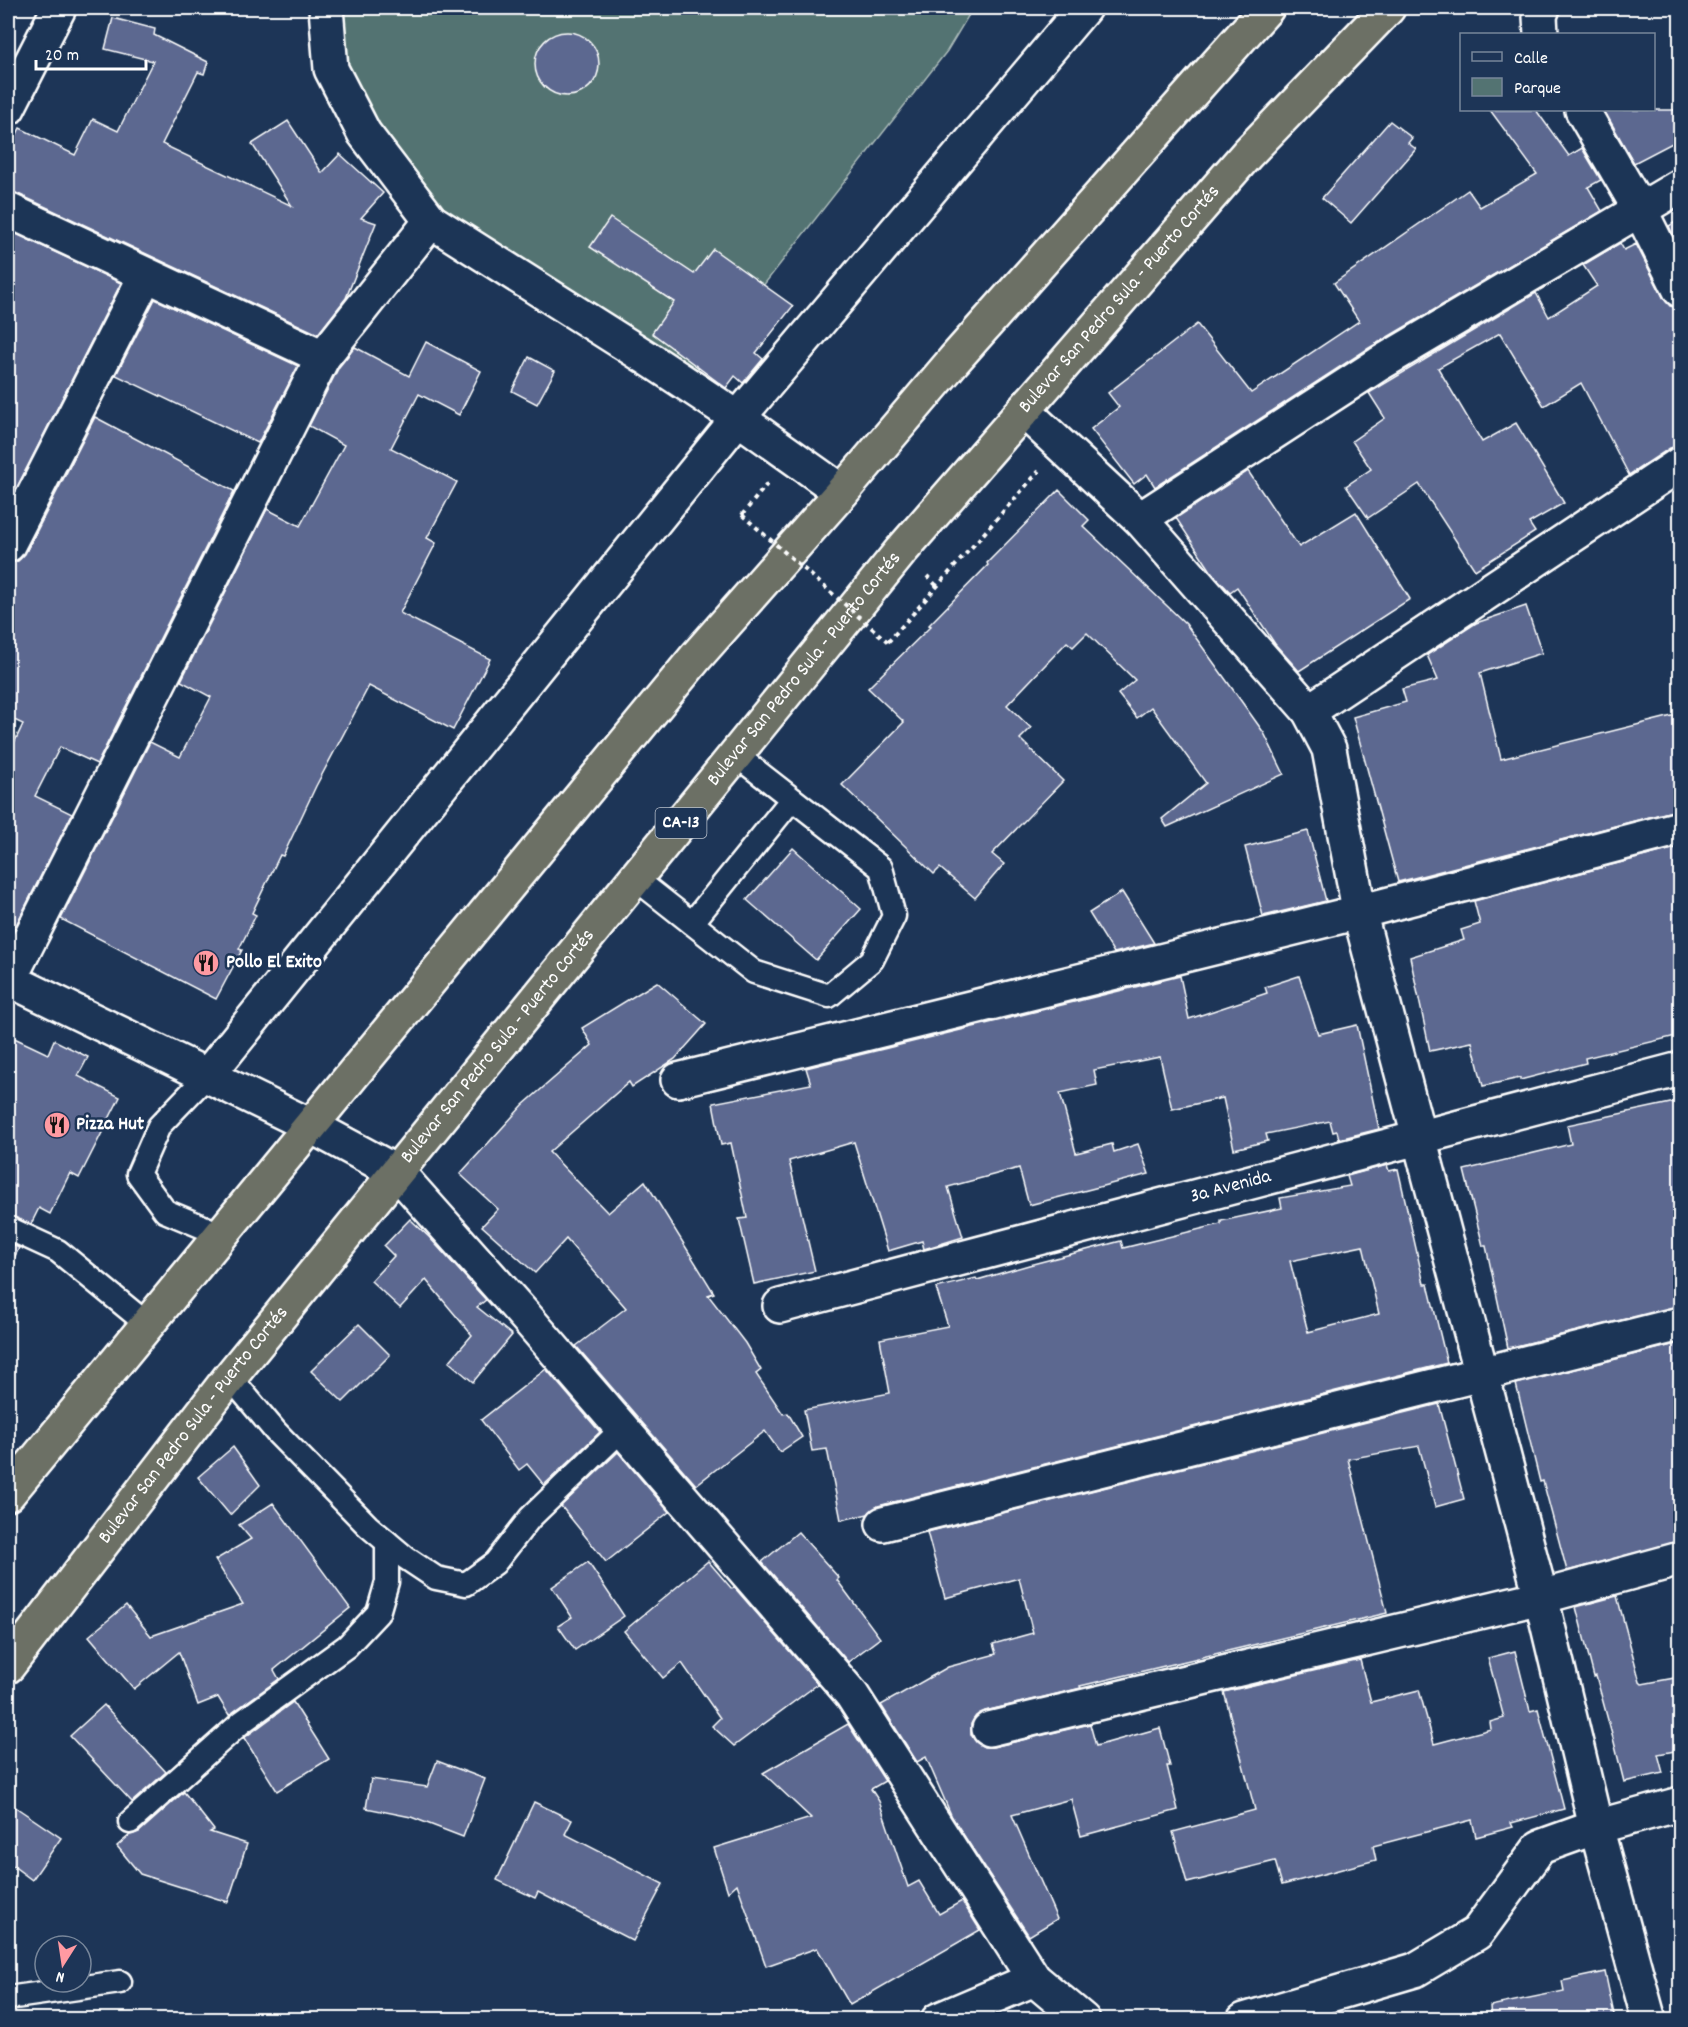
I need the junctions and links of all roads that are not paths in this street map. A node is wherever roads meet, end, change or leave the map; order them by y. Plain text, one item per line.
1 (58, 8) edge
2 (326, 8) edge
3 (1084, 8) edge
4 (1267, 8) edge
5 (1388, 8) edge
6 (1543, 8) edge
7 (1541, 33) edge
8 (8, 108) edge
9 (1583, 111) edge
10 (1680, 186) edge
11 (8, 210) edge
12 (1640, 210) junction
13 (431, 221) junction
14 (146, 275) junction
15 (1680, 290) edge
16 (323, 357) junction
17 (1024, 411) junction
18 (738, 418) junction
19 (1680, 464) edge
20 (842, 492) junction
21 (1140, 519) junction
22 (8, 545) edge
23 (1309, 711) junction
24 (736, 755) junction
25 (792, 799) junction
26 (1680, 828) edge
27 (636, 879) junction
28 (1359, 912) junction
29 (692, 923) junction
30 (8, 979) edge
31 (1680, 1069) edge
32 (207, 1076) junction
33 (678, 1080) dead end
34 (309, 1125) junction
35 (1419, 1138) junction
36 (398, 1173) junction
37 (8, 1228) edge
38 (220, 1234) junction
39 (780, 1306) dead end
40 (147, 1324) junction
41 (1680, 1324) edge
42 (1480, 1373) junction
43 (230, 1377) junction
44 (622, 1429) junction
45 (8, 1494) edge
46 (883, 1524) dead end
47 (387, 1542) junction
48 (1680, 1559) edge
49 (1540, 1597) junction
50 (8, 1666) edge
51 (989, 1729) dead end
52 (1680, 1804) edge
53 (130, 1822) dead end
54 (1596, 1827) junction
55 (1034, 1979) junction
56 (120, 1982) dead end
57 (8, 1998) edge
58 (938, 2019) edge
59 (1083, 2019) edge
60 (1244, 2019) edge
61 (1648, 2019) edge

1 - 8 street
2 - 13 street
3 - 18 street
4 - 20 highway
5 - 17 highway, Bulevar San Pedro Sula - Puerto Cortés / CA-13
6 - 7 street
9 - 12 street
10 - 12 street
11 - 14 street
12 - 15 street
12 - 21 street
13 - 16 street
13 - 18 street
14 - 16 street
14 - 22 street
16 - 30 street
17 - 21 street
17 - 24 highway, Bulevar San Pedro Sula - Puerto Cortés / CA-13
18 - 20 street
18 - 32 street
19 - 23 street
20 - 34 highway
21 - 23 street
23 - 28 street
24 - 25 lane
24 - 27 highway, Bulevar San Pedro Sula - Puerto Cortés / CA-13
25 - 29 lane
25 - 29 lane
26 - 28 street
27 - 29 lane
27 - 36 highway, Bulevar San Pedro Sula - Puerto Cortés / CA-13
28 - 33 street
28 - 35 street
30 - 32 street
31 - 35 street, 3a Avenida
32 - 34 street
32 - 38 lane
34 - 36 street
34 - 38 highway
35 - 39 street, 3a Avenida
35 - 42 street
36 - 43 highway, Bulevar San Pedro Sula - Puerto Cortés / CA-13
36 - 44 street
37 - 40 lane
38 - 40 highway
40 - 45 highway
41 - 42 street
42 - 46 street
42 - 49 street
43 - 47 lane
43 - 50 highway, Bulevar San Pedro Sula - Puerto Cortés / CA-13
44 - 47 lane
44 - 55 street
47 - 53 lane
48 - 49 street
49 - 51 street
49 - 54 street
52 - 54 street
54 - 60 street
54 - 61 street
55 - 58 street
55 - 59 street
56 - 57 lane

